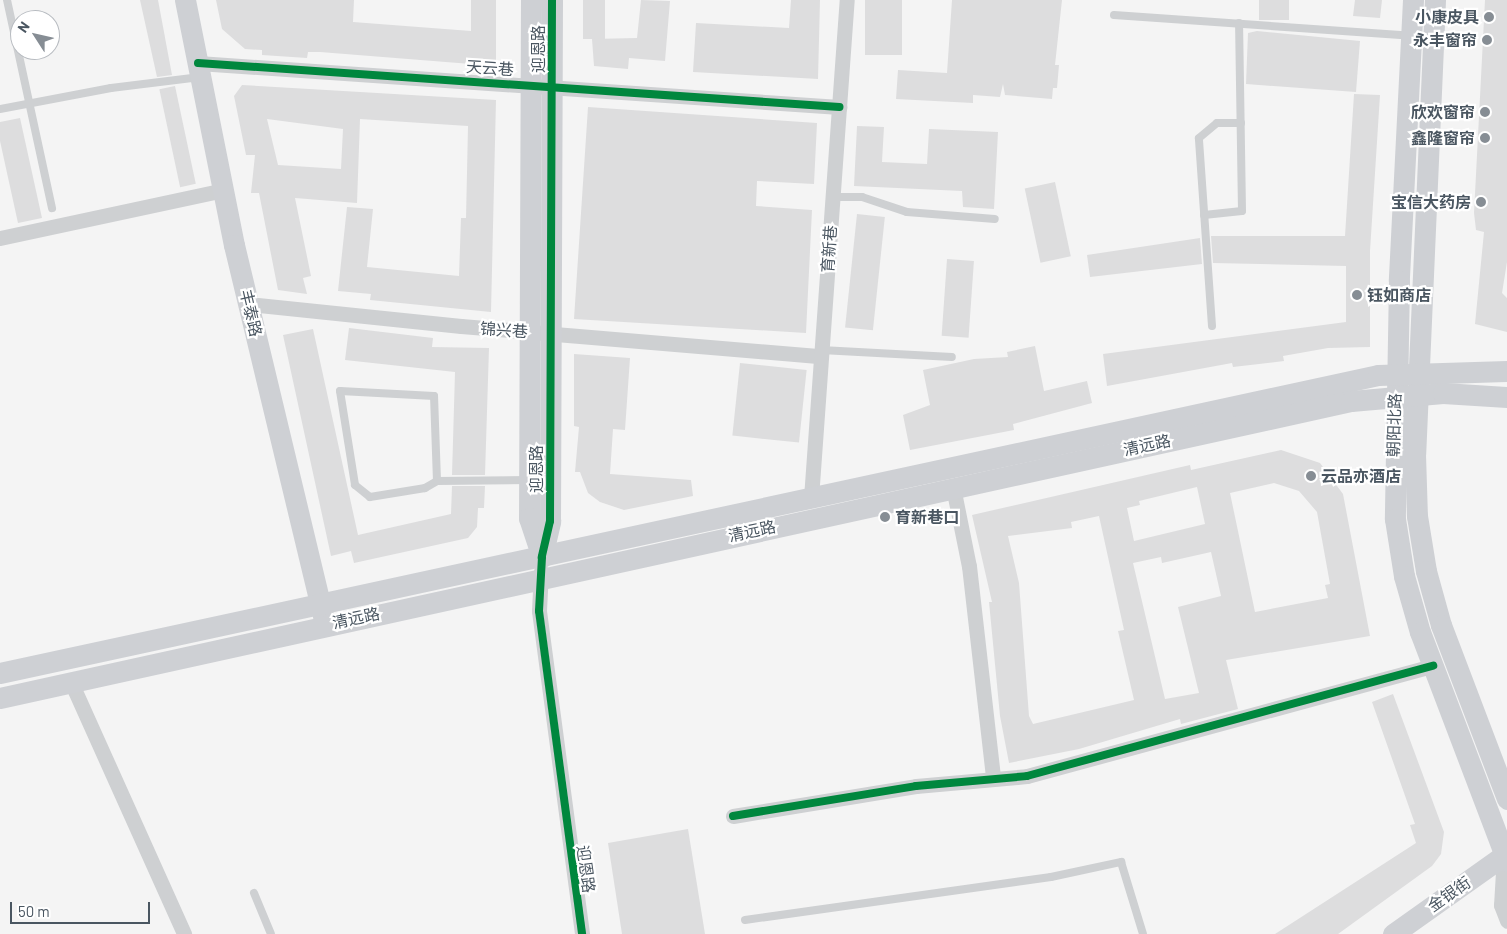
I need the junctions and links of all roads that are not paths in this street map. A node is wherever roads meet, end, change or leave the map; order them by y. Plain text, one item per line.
1 (7, 0) edge
2 (185, 0) edge
3 (531, 0) edge
4 (552, 0) edge
5 (847, 0) edge
6 (1413, 0) edge
7 (1435, 0) edge
8 (1114, 15) dead end
9 (1239, 23) junction
10 (1411, 36) junction
11 (200, 70) junction
12 (541, 85) junction
13 (29, 103) junction
14 (839, 107) junction
15 (0, 109) edge
16 (1241, 124) junction
17 (224, 190) junction
18 (832, 197) junction
19 (52, 208) dead end
20 (1204, 215) junction
21 (995, 219) dead end
22 (0, 238) edge
23 (248, 304) junction
24 (1212, 326) dead end
25 (530, 332) junction
26 (551, 334) junction
27 (821, 353) junction
28 (952, 357) dead end
29 (1507, 371) edge
30 (1419, 372) junction
31 (1396, 374) junction
32 (1418, 394) junction
33 (1395, 396) junction
34 (1507, 396) edge
35 (529, 480) junction
36 (437, 481) junction
37 (953, 487) junction
38 (811, 498) junction
39 (541, 567) junction
40 (323, 615) junction
41 (1433, 666) junction
42 (0, 673) edge
43 (71, 682) junction
44 (0, 698) edge
45 (993, 777) junction
46 (1506, 795) edge
47 (733, 816) dead end
48 (1506, 858) edge
49 (254, 894) dead end
50 (745, 920) dead end
51 (1507, 921) edge
52 (579, 933) edge
53 (184, 934) edge
54 (271, 934) edge
55 (1143, 934) edge
56 (1393, 934) edge

1 - 13 lane
2 - 11 main road, 丰泰路
3 - 12 main road, 迎恩路
4 - 12 main road, 迎恩路
5 - 14 street, 育新巷
6 - 10 main road, 朝阳北路
7 - 30 main road, 朝阳北路
8 - 9 lane
9 - 10 lane
9 - 16 lane
10 - 31 main road, 朝阳北路
11 - 12 street, 天云巷
11 - 13 lane
11 - 17 main road, 丰泰路
12 - 14 street, 天云巷
12 - 25 main road, 迎恩路
12 - 26 main road, 迎恩路
13 - 15 lane
13 - 19 lane
14 - 18 street, 育新巷
16 - 20 lane
16 - 20 lane
17 - 22 street
17 - 23 main road, 丰泰路
18 - 21 lane
18 - 27 street, 育新巷
20 - 24 lane
23 - 25 street, 锦兴巷
23 - 40 main road, 丰泰路
25 - 26 street, 锦兴巷
25 - 35 main road, 迎恩路
26 - 27 street, 锦兴巷
26 - 39 main road, 迎恩路
27 - 28 lane
27 - 38 street, 育新巷
29 - 30 main road, 清远路
30 - 31 main road, 清远路
30 - 32 main road, 朝阳北路
31 - 33 main road, 朝阳北路
31 - 38 main road, 清远路
32 - 33 main road, 清远路
32 - 34 main road, 清远路
32 - 46 main road, 朝阳北路
33 - 37 main road, 清远路
33 - 41 main road, 朝阳北路
35 - 36 lane
35 - 39 main road, 迎恩路
36 - 36 lane
37 - 39 main road, 清远路
37 - 45 street
38 - 39 main road, 清远路
39 - 40 main road, 清远路
39 - 52 street, 迎恩路
40 - 42 main road, 清远路
40 - 43 main road, 清远路
41 - 45 street
41 - 48 main road, 朝阳北路
43 - 44 main road, 清远路
43 - 53 street
45 - 47 street
48 - 51 street
48 - 56 main road, 金银街
49 - 54 lane
50 - 55 lane

